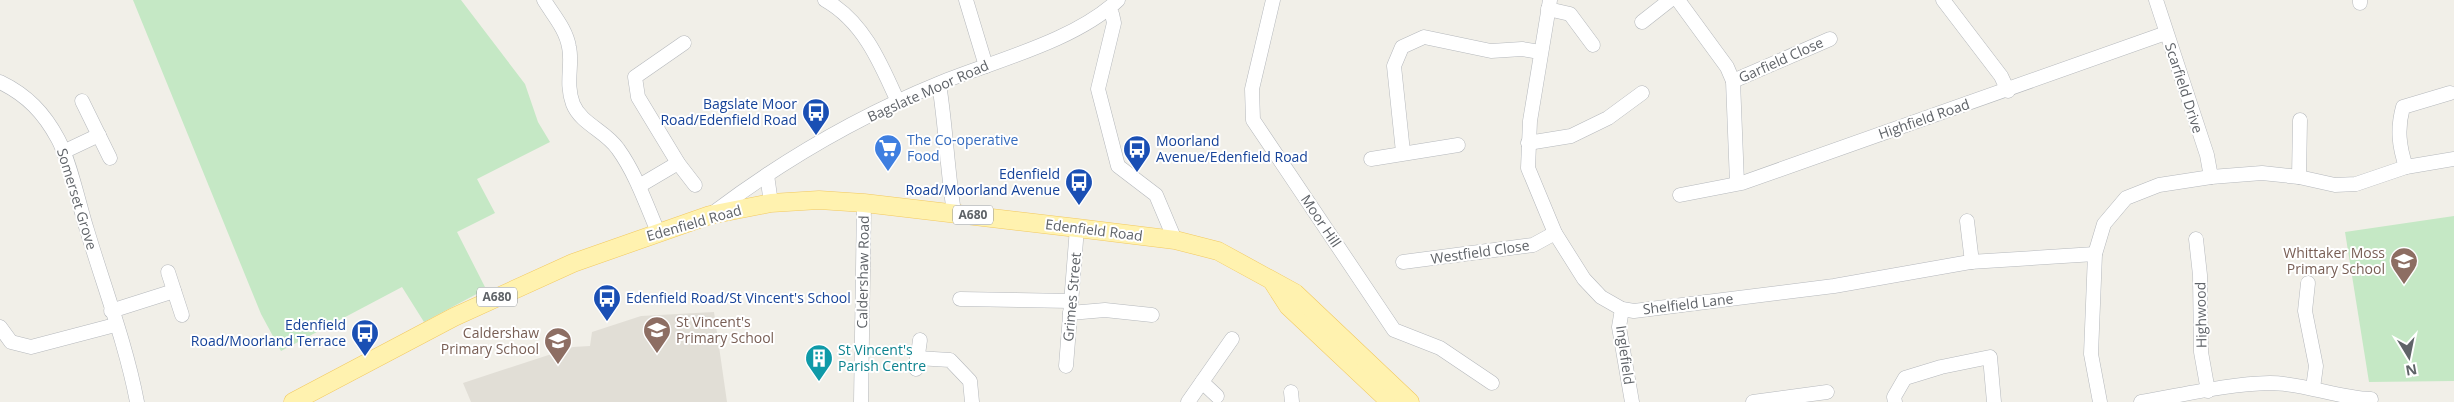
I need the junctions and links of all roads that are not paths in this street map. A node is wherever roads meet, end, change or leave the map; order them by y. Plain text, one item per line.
1 (544, 0) edge
2 (826, 0) edge
3 (966, 0) edge
4 (1118, 0) edge
5 (1273, 0) edge
6 (1670, 0) edge
7 (1678, 0) edge
8 (1943, 0) edge
9 (2156, 0) edge
10 (1549, 5) edge
11 (1107, 10) junction
12 (1642, 22) dead end
13 (2166, 33) junction
14 (1830, 39) dead end
15 (684, 43) dead end
16 (1593, 45) dead end
17 (1540, 52) junction
18 (986, 66) junction
19 (1733, 81) junction
20 (0, 82) edge
21 (939, 84) junction
22 (2008, 91) junction
23 (1642, 93) dead end
24 (2450, 93) dead end
25 (82, 101) dead end
26 (898, 102) junction
27 (2300, 120) dead end
28 (99, 135) junction
29 (1528, 143) junction
30 (1458, 145) dead end
31 (63, 152) junction
32 (1403, 152) junction
33 (110, 158) dead end
34 (1371, 159) dead end
35 (2454, 159) edge
36 (678, 163) junction
37 (2406, 167) junction
38 (767, 174) junction
39 (2211, 177) junction
40 (2299, 177) junction
41 (1737, 183) junction
42 (695, 185) dead end
43 (639, 186) junction
44 (1680, 195) dead end
45 (864, 202) junction
46 (771, 203) junction
47 (954, 212) junction
48 (710, 215) junction
49 (1967, 221) dead end
50 (1077, 228) junction
51 (658, 232) junction
52 (1555, 233) junction
53 (2196, 239) dead end
54 (1175, 240) junction
55 (2095, 254) junction
56 (1403, 262) dead end
57 (1972, 262) junction
58 (168, 272) dead end
59 (2308, 283) dead end
60 (174, 291) junction
61 (960, 299) dead end
62 (1071, 307) junction
63 (1622, 309) junction
64 (111, 310) junction
65 (182, 315) dead end
66 (1152, 315) dead end
67 (115, 325) junction
68 (0, 327) edge
69 (1232, 339) dead end
70 (920, 340) dead end
71 (1066, 366) dead end
72 (1373, 376) junction
73 (1202, 382) junction
74 (1492, 383) dead end
75 (2313, 388) junction
76 (2208, 391) junction
77 (1827, 392) dead end
78 (1217, 396) dead end
79 (2371, 399) dead end
80 (137, 402) edge
81 (293, 402) edge
82 (861, 402) edge
83 (972, 402) edge
84 (1188, 402) edge
85 (1390, 402) edge
86 (1410, 402) edge
87 (1632, 402) edge
88 (1753, 402) edge
89 (1895, 402) edge
90 (1994, 402) edge
91 (2100, 402) edge
92 (2141, 402) edge

1 - 43 street
2 - 26 street
3 - 18 street
4 - 11 street, Bagslate Moor Road
5 - 74 street, Moor Hill
6 - 12 street
7 - 19 street
8 - 22 street
9 - 13 street, Scarfield Drive
10 - 16 street
10 - 17 street
11 - 18 street, Bagslate Moor Road
11 - 54 street
13 - 22 street, Highfield Road
13 - 39 street, Scarfield Drive
14 - 19 street, Garfield Close
15 - 36 street
17 - 29 street
17 - 32 street
18 - 21 street, Bagslate Moor Road
19 - 41 street
20 - 31 street, Somerset Grove
21 - 26 street, Bagslate Moor Road
21 - 47 street
22 - 41 street, Highfield Road
23 - 29 street
24 - 37 street
25 - 28 street
26 - 38 street, Bagslate Moor Road
27 - 40 street
28 - 31 street
28 - 33 street
29 - 52 street
30 - 32 street
31 - 64 street, Somerset Grove
32 - 34 street
35 - 37 street
36 - 42 street
36 - 43 street
37 - 40 street
38 - 46 street
38 - 48 street, Bagslate Moor Road
39 - 40 street
39 - 55 street
41 - 44 street, Highfield Road
43 - 51 street
45 - 46 main road, Edenfield Road / A680
45 - 47 main road, Edenfield Road / A680
45 - 82 street, Caldershaw Road
46 - 48 main road, Edenfield Road / A680
47 - 50 main road, Edenfield Road / A680
48 - 51 main road, Edenfield Road / A680
49 - 57 street
50 - 54 main road, Edenfield Road / A680
50 - 62 street, Grimes Street
51 - 81 main road, Edenfield Road / A680
52 - 56 street, Westfield Close
52 - 63 street
53 - 76 street, Highwood
54 - 72 main road, Edenfield Road / A680
55 - 57 street, Shelfield Lane
55 - 91 street
57 - 63 street, Shelfield Lane
58 - 60 street
59 - 75 street
60 - 64 street
60 - 65 street
61 - 62 street
62 - 66 street
62 - 71 street, Grimes Street
63 - 87 street, Inglefield
64 - 67 street, Somerset Grove
67 - 68 street
67 - 80 street, Somerset Grove
69 - 73 street
70 - 83 street
72 - 85 main road, Edenfield Road / A680
72 - 86 main road, Edenfield Road / A680
73 - 78 street
73 - 84 street
75 - 76 street
75 - 79 street
76 - 92 street
77 - 88 street
89 - 90 street

